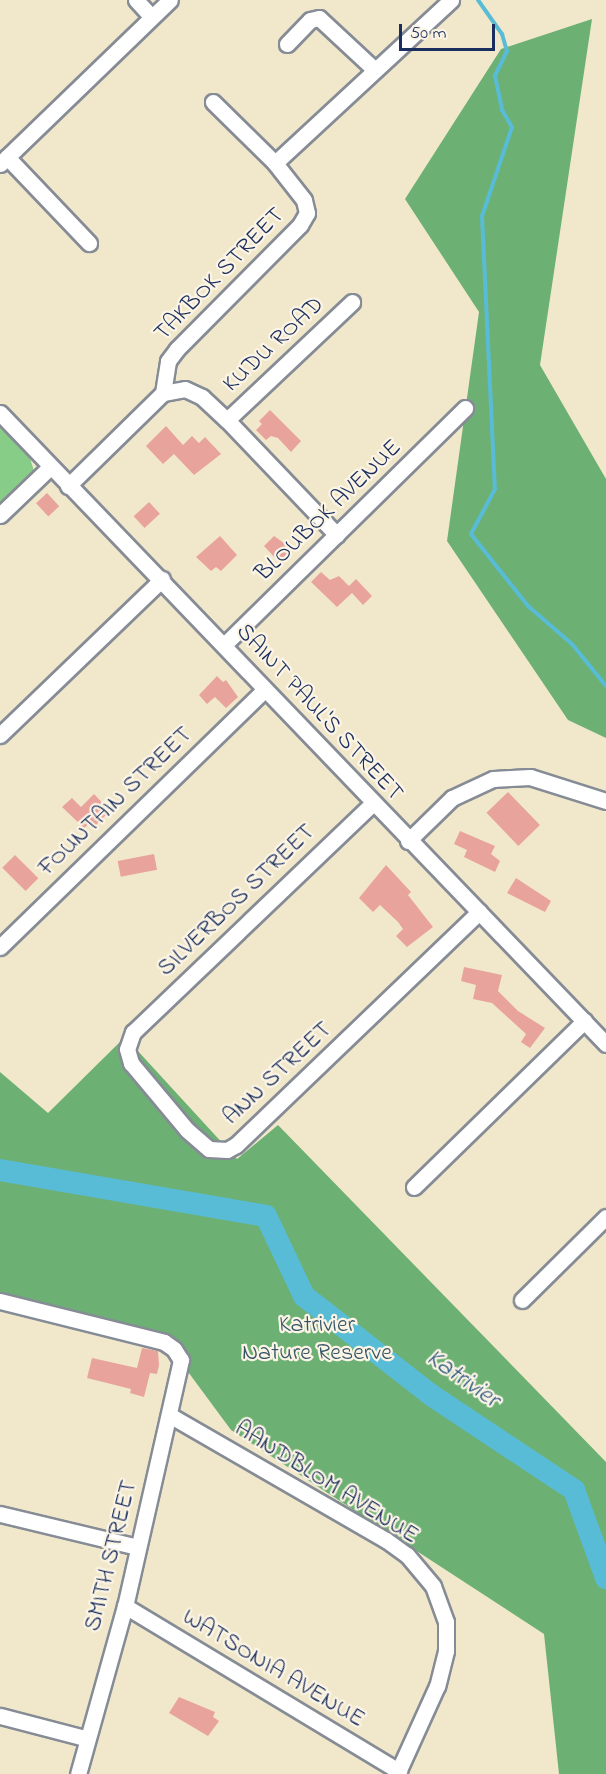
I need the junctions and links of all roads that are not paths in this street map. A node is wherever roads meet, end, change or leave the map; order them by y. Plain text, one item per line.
1 (136, 0) edge
2 (170, 0) edge
3 (448, 3) edge
4 (152, 17) junction
5 (287, 44) dead end
6 (375, 70) junction
7 (213, 102) dead end
8 (4, 161) edge
9 (275, 163) junction
10 (89, 243) dead end
11 (352, 302) dead end
12 (163, 393) junction
13 (465, 408) dead end
14 (0, 413) edge
15 (227, 420) junction
16 (50, 467) junction
17 (68, 486) junction
18 (0, 515) edge
19 (337, 536) junction
20 (162, 579) junction
21 (224, 645) junction
22 (264, 690) junction
23 (0, 735) edge
24 (606, 801) edge
25 (373, 803) junction
26 (408, 841) junction
27 (479, 912) junction
28 (0, 947) edge
29 (584, 1020) junction
30 (134, 1032) joint
31 (606, 1044) edge
32 (414, 1187) dead end
33 (606, 1217) edge
34 (522, 1300) dead end
35 (0, 1301) edge
36 (171, 1416) junction
37 (0, 1514) edge
38 (137, 1547) junction
39 (125, 1606) junction
40 (0, 1716) edge
41 (85, 1738) junction
42 (398, 1772) edge
43 (78, 1774) edge

1 - 4 street
2 - 4 street
3 - 6 street
4 - 8 street
5 - 6 street
6 - 9 street
7 - 9 street, TAKBOK STREET
8 - 10 street
9 - 12 street, TAKBOK STREET
11 - 15 street, KUDU ROAD
12 - 15 street
12 - 17 street
13 - 19 street, BLOUBOK AVENUE
14 - 16 street, SAINT PAUL'S STREET
15 - 19 street
16 - 17 street, SAINT PAUL'S STREET
16 - 18 street
17 - 20 street, SAINT PAUL'S STREET
19 - 21 street, BLOUBOK AVENUE
20 - 21 street, SAINT PAUL'S STREET
20 - 23 street
21 - 22 street, SAINT PAUL'S STREET
22 - 25 street, SAINT PAUL'S STREET
22 - 28 street, FOUNTAIN STREET
24 - 26 street
25 - 26 street, SAINT PAUL'S STREET
25 - 30 street, SILVERBOS STREET
26 - 27 street, SAINT PAUL'S STREET
27 - 29 street, SAINT PAUL'S STREET
27 - 30 street, ANN STREET
29 - 31 street, SAINT PAUL'S STREET
29 - 32 street
33 - 34 street
35 - 36 street, SMITH STREET
36 - 38 street, SMITH STREET
36 - 42 street, AANDBLOM AVENUE
37 - 38 street
38 - 39 street, SMITH STREET
39 - 41 street, SMITH STREET
39 - 42 street, WATSONIA AVENUE
40 - 41 street
41 - 43 street, SMITH STREET

